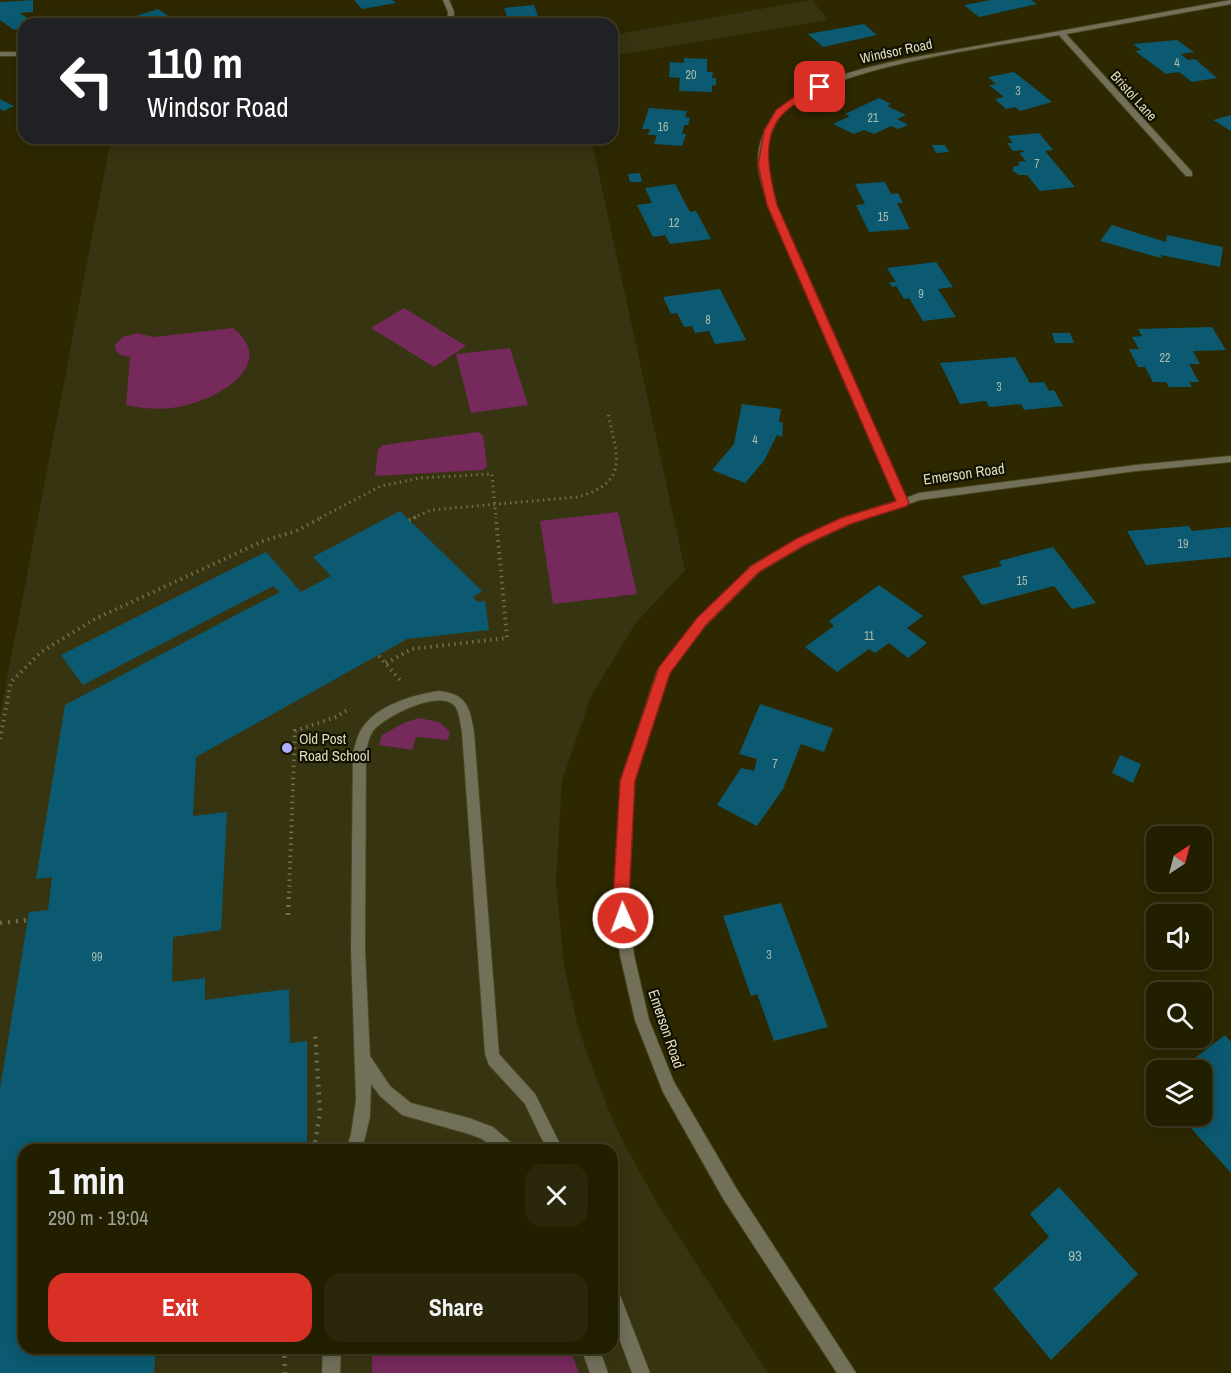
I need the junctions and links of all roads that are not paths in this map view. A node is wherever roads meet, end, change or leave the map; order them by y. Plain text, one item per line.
1 (446, 0) edge
2 (1231, 3) edge
3 (450, 18) edge
4 (1062, 34) junction
5 (0, 54) edge
6 (18, 54) edge
7 (1189, 174) dead end
8 (1231, 459) edge
9 (903, 503) junction
10 (363, 1060) junction
11 (356, 1144) edge
12 (500, 1144) edge
13 (552, 1144) edge
14 (618, 1312) edge
15 (332, 1354) edge
16 (592, 1354) edge
17 (331, 1373) edge
18 (599, 1373) edge
19 (641, 1373) edge
20 (847, 1373) edge

1 - 3 street
2 - 4 street, Windsor Road
4 - 7 street, Bristol Lane
4 - 9 street, Windsor Road
5 - 6 street
8 - 9 street, Emerson Road
9 - 20 street, Emerson Road
10 - 11 street
10 - 12 street
10 - 13 street
14 - 19 street
15 - 17 street
16 - 18 street

